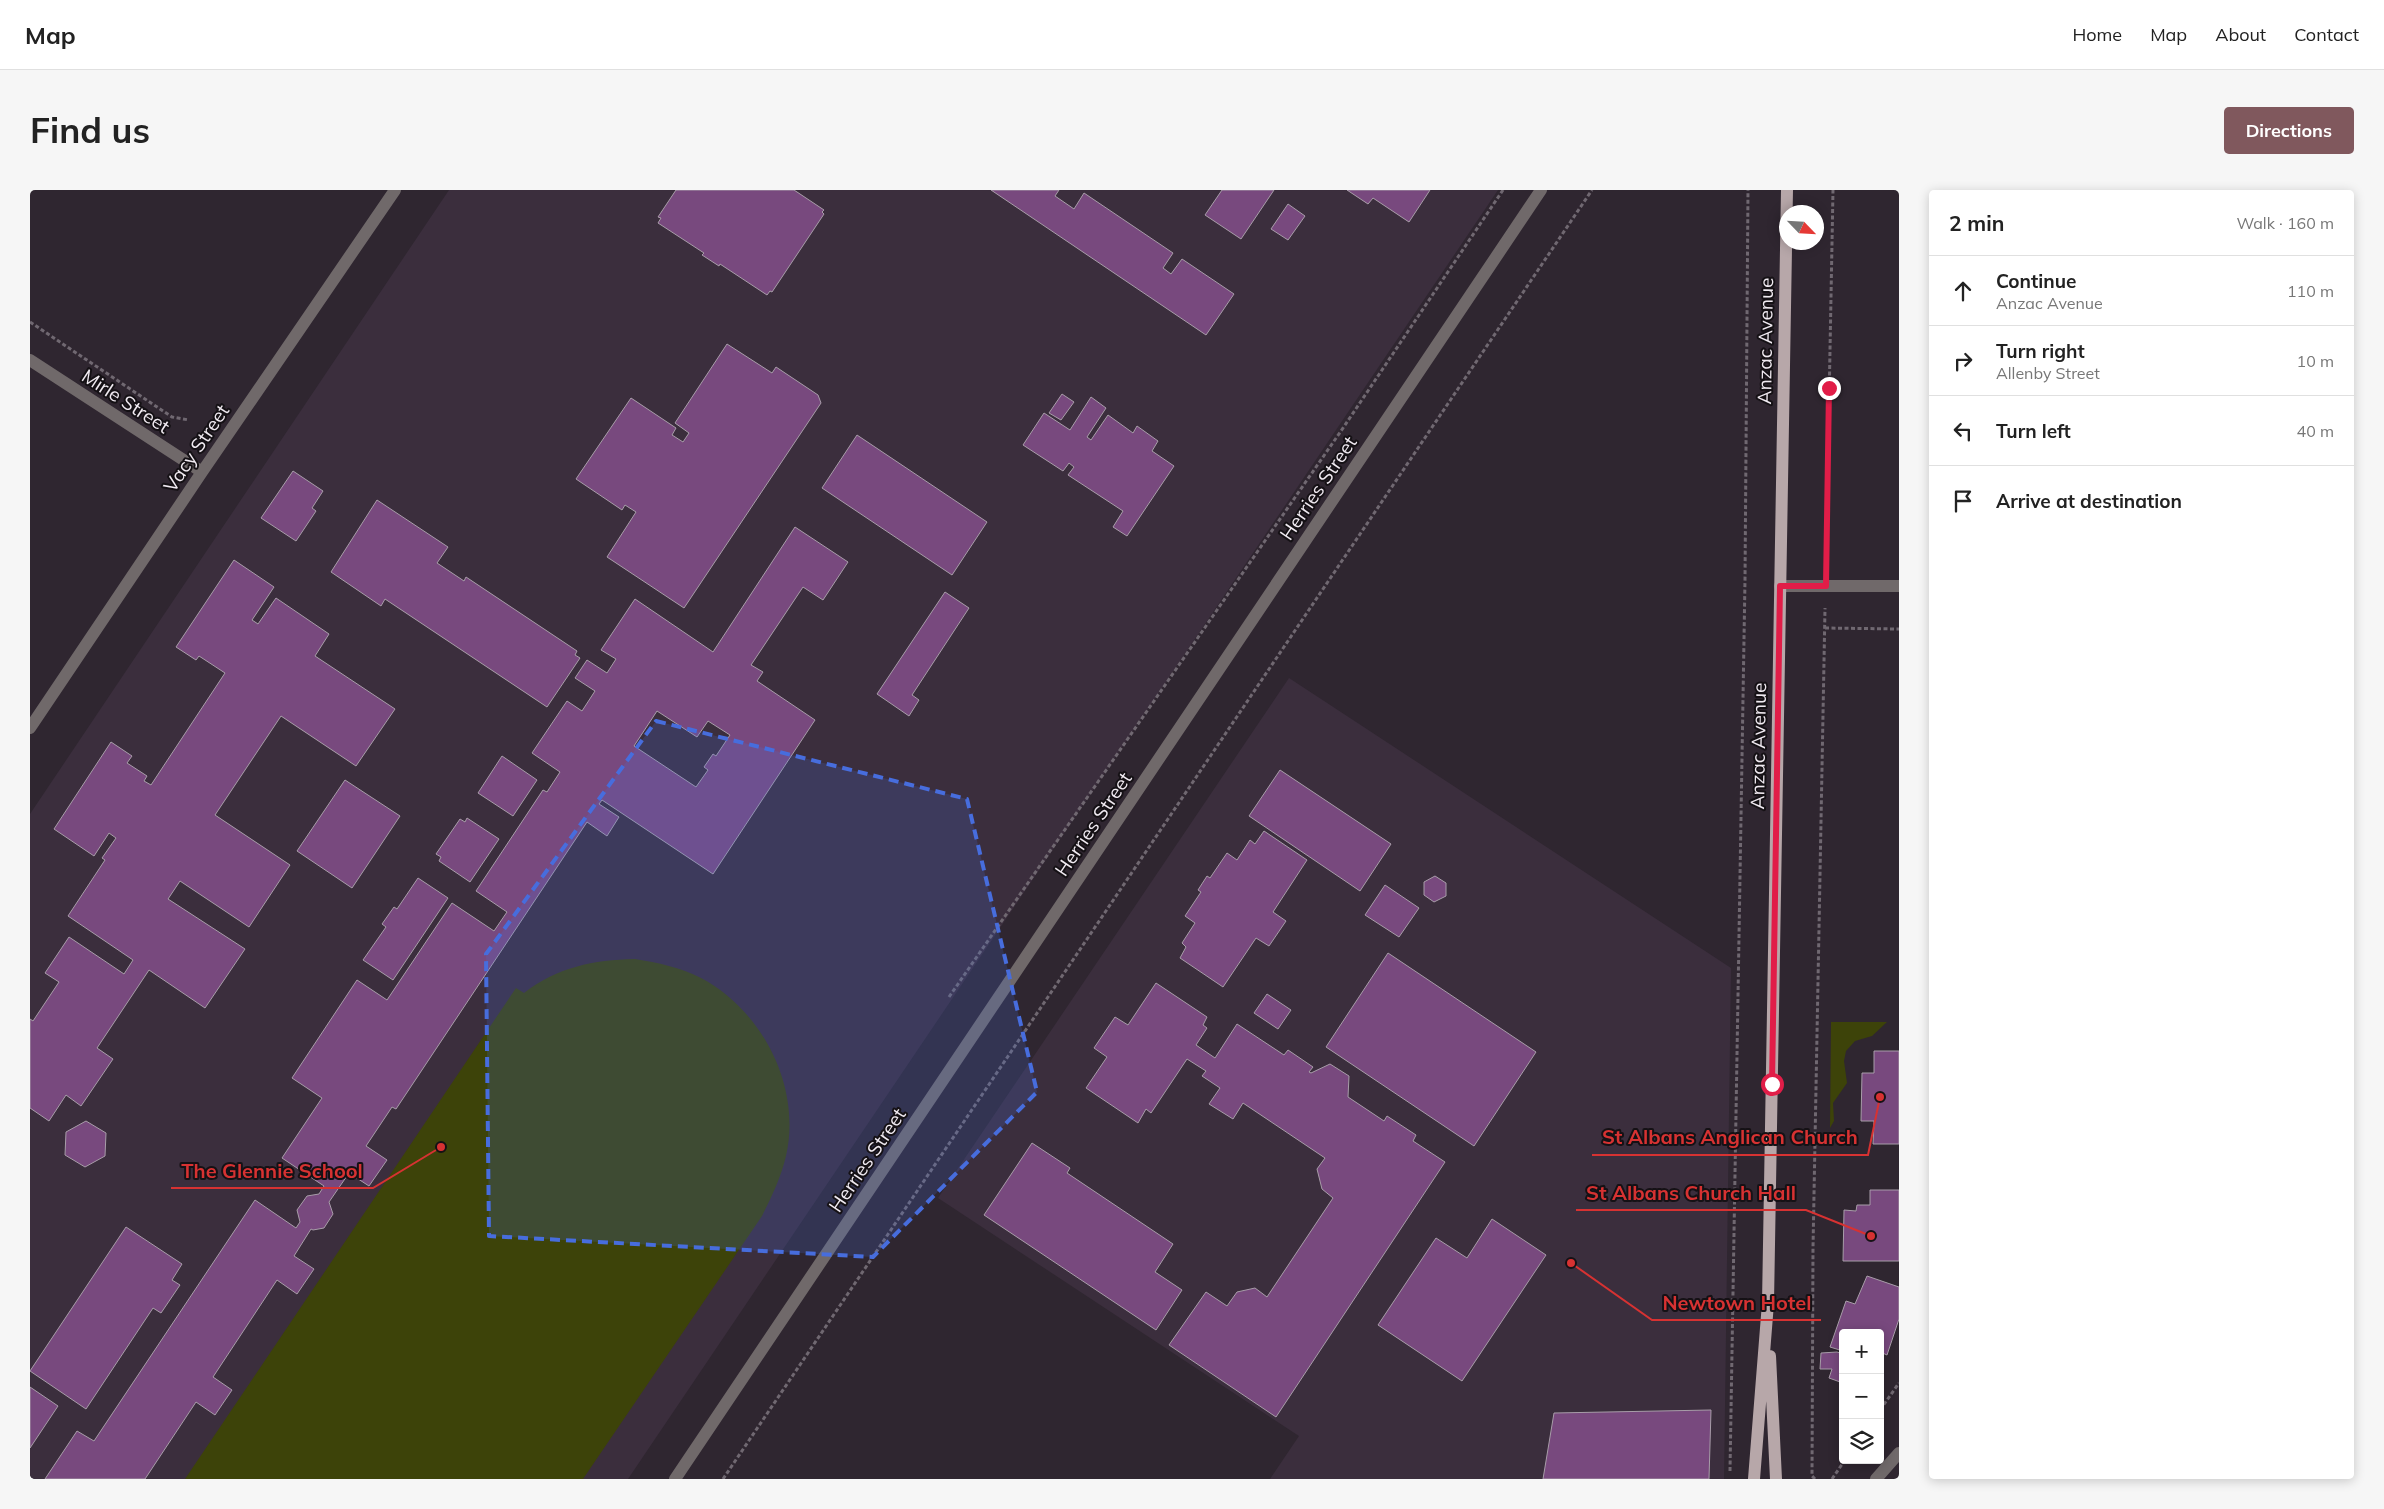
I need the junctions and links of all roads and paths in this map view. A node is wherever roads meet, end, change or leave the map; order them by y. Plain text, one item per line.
1 (395, 190) edge
2 (1503, 190) edge
3 (1541, 190) edge
4 (1592, 190) edge
5 (1748, 190) edge
6 (1787, 190) edge
7 (1833, 190) edge
8 (30, 322) edge
9 (30, 360) edge
10 (189, 420) dead end
11 (202, 472) junction
12 (1780, 586) junction
13 (1826, 586) junction
14 (1899, 586) edge
15 (1825, 628) junction
16 (1899, 629) edge
17 (30, 728) edge
18 (949, 997) dead end
19 (1768, 1303) junction
20 (1899, 1383) edge
21 (1884, 1404) edge
22 (1899, 1453) edge
23 (1842, 1464) edge
24 (1777, 1478) edge
25 (675, 1479) edge
26 (723, 1479) edge
27 (1730, 1479) edge
28 (1754, 1479) edge
29 (1815, 1479) edge
30 (1832, 1479) edge
31 (1876, 1479) edge

1 - 11 street, Vacy Street
2 - 18 path
3 - 25 street, Herries Street
4 - 26 path
5 - 27 path
6 - 12 main road, Anzac Avenue
7 - 13 path
8 - 10 path
9 - 11 street, Mirle Street
11 - 17 street, Vacy Street
12 - 13 street
12 - 19 main road, Anzac Avenue
13 - 14 street
13 - 15 path
15 - 16 path
15 - 29 path
19 - 24 main road, Anzac Avenue
19 - 28 main road, Anzac Avenue
20 - 21 path
22 - 31 street
23 - 30 path

